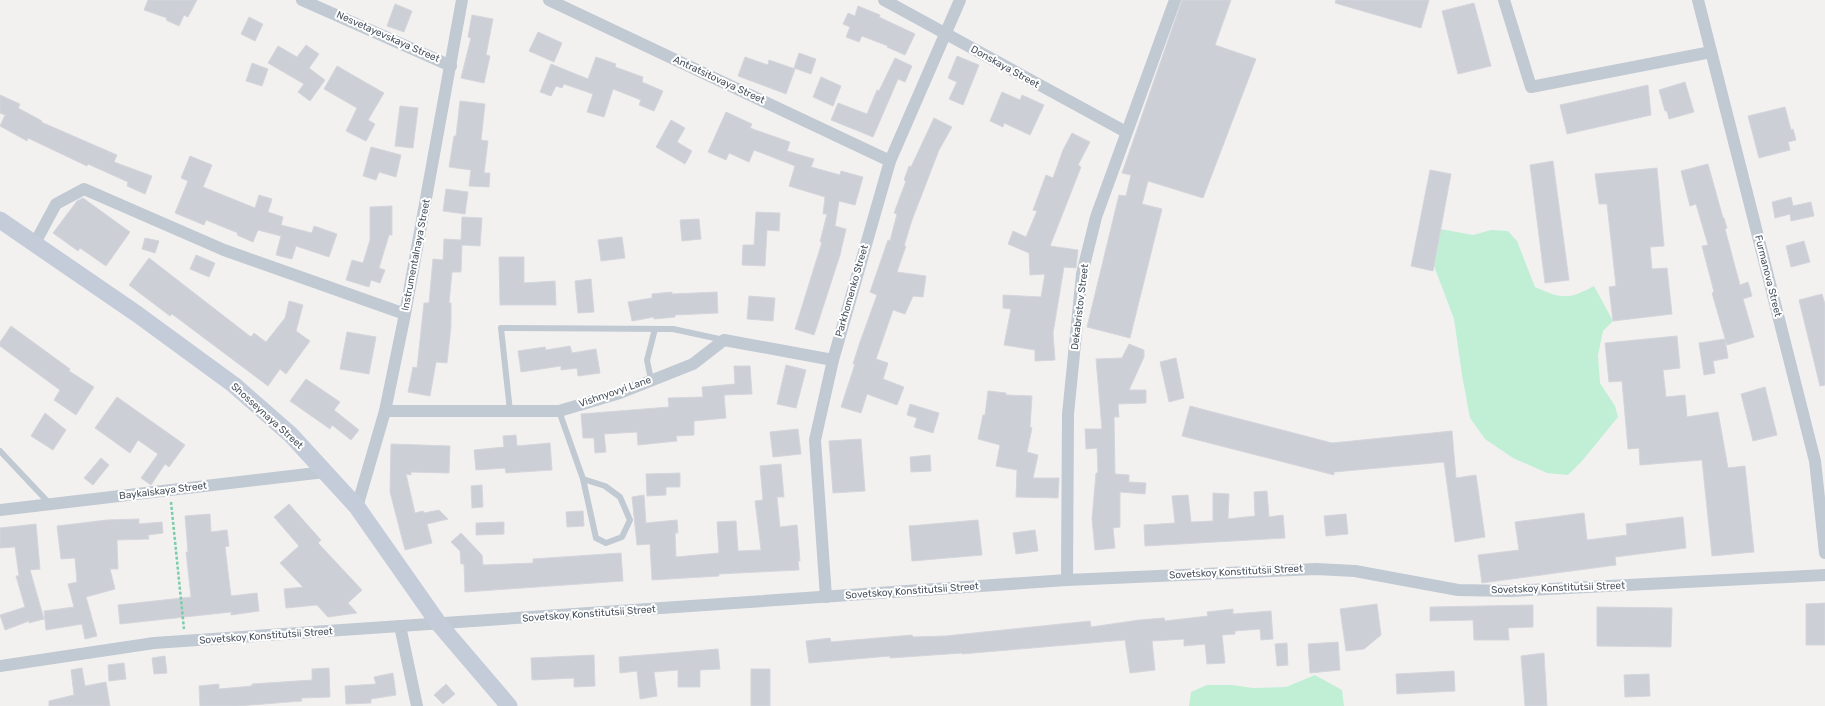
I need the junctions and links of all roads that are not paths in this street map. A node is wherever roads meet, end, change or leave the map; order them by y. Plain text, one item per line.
1 (302, 0) edge
2 (462, 0) edge
3 (549, 0) edge
4 (884, 0) edge
5 (960, 0) edge
6 (1175, 0) edge
7 (1504, 0) edge
8 (1698, 0) edge
9 (944, 34) junction
10 (1711, 52) junction
11 (451, 66) junction
12 (1126, 132) junction
13 (890, 160) junction
14 (0, 220) edge
15 (35, 244) junction
16 (405, 314) junction
17 (655, 329) junction
18 (724, 340) junction
19 (833, 360) junction
20 (651, 380) junction
21 (385, 411) junction
22 (510, 411) junction
23 (559, 411) junction
24 (0, 451) edge
25 (1820, 460) edge
26 (325, 472) junction
27 (583, 479) junction
28 (50, 505) junction
29 (357, 507) junction
30 (0, 510) edge
31 (1825, 553) edge
32 (1825, 575) edge
33 (1067, 580) junction
34 (826, 597) junction
35 (439, 624) junction
36 (400, 626) junction
37 (0, 666) edge
38 (417, 706) edge
39 (509, 706) edge

1 - 11 street, Nesvetayevskaya Street
2 - 11 street, Instrumentalnaya Street
3 - 13 street, Antratsitovaya Street
4 - 9 street, Donskaya Street
5 - 9 street, Parkhomenko Street
6 - 12 street, Dekabristov Street
7 - 10 street
8 - 10 street, Furmanova Street
9 - 12 street, Donskaya Street
9 - 13 street, Parkhomenko Street
10 - 25 street, Furmanova Street
11 - 16 street, Instrumentalnaya Street
12 - 33 street, Dekabristov Street
13 - 19 street, Parkhomenko Street
14 - 15 street, Shosseynaya Street
15 - 16 street
15 - 26 street, Shosseynaya Street
16 - 21 street, Instrumentalnaya Street
17 - 18 lane
17 - 20 lane
17 - 22 lane
18 - 19 street
18 - 20 street, Vishnyovyi Lane
19 - 34 street, Parkhomenko Street
20 - 23 street, Vishnyovyi Lane
21 - 22 street, Vishnyovyi Lane
21 - 29 street, Instrumentalnaya Street
22 - 23 street, Vishnyovyi Lane
23 - 27 lane
24 - 28 lane
25 - 31 street, Furmanova Street
26 - 28 street, Baykalskaya Street
26 - 29 street, Shosseynaya Street
27 - 27 lane
28 - 30 street, Baykalskaya Street
29 - 35 street, Shosseynaya Street
32 - 33 street, Sovetskoy Konstitutsii Street
33 - 34 street, Sovetskoy Konstitutsii Street
34 - 35 street, Sovetskoy Konstitutsii Street
35 - 36 street, Sovetskoy Konstitutsii Street
35 - 39 street, Shosseynaya Street
36 - 37 street, Sovetskoy Konstitutsii Street
36 - 38 street

